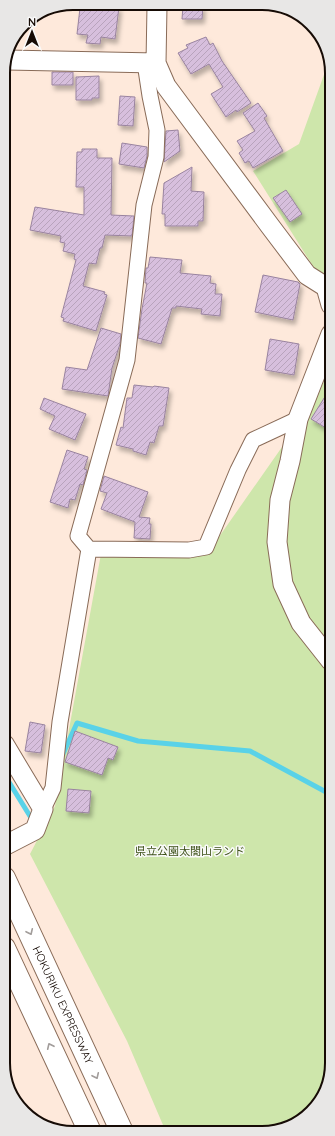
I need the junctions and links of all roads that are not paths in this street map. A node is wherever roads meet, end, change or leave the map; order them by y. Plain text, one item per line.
1 (157, 10) edge
2 (11, 60) edge
3 (150, 63) junction
4 (325, 286) edge
5 (325, 349) edge
6 (298, 419) junction
7 (89, 549) junction
8 (325, 653) edge
9 (10, 754) edge
10 (43, 809) junction
11 (10, 843) edge
12 (10, 890) edge
13 (10, 961) edge
14 (87, 1126) edge
15 (119, 1126) edge

1 - 3 street
2 - 3 street
3 - 4 street
3 - 7 street
5 - 6 street
6 - 7 street
6 - 8 street
7 - 10 street
9 - 10 street
10 - 11 street
12 -> 15 highway, HOKURIKU EXPRESSWAY
14 -> 13 highway

